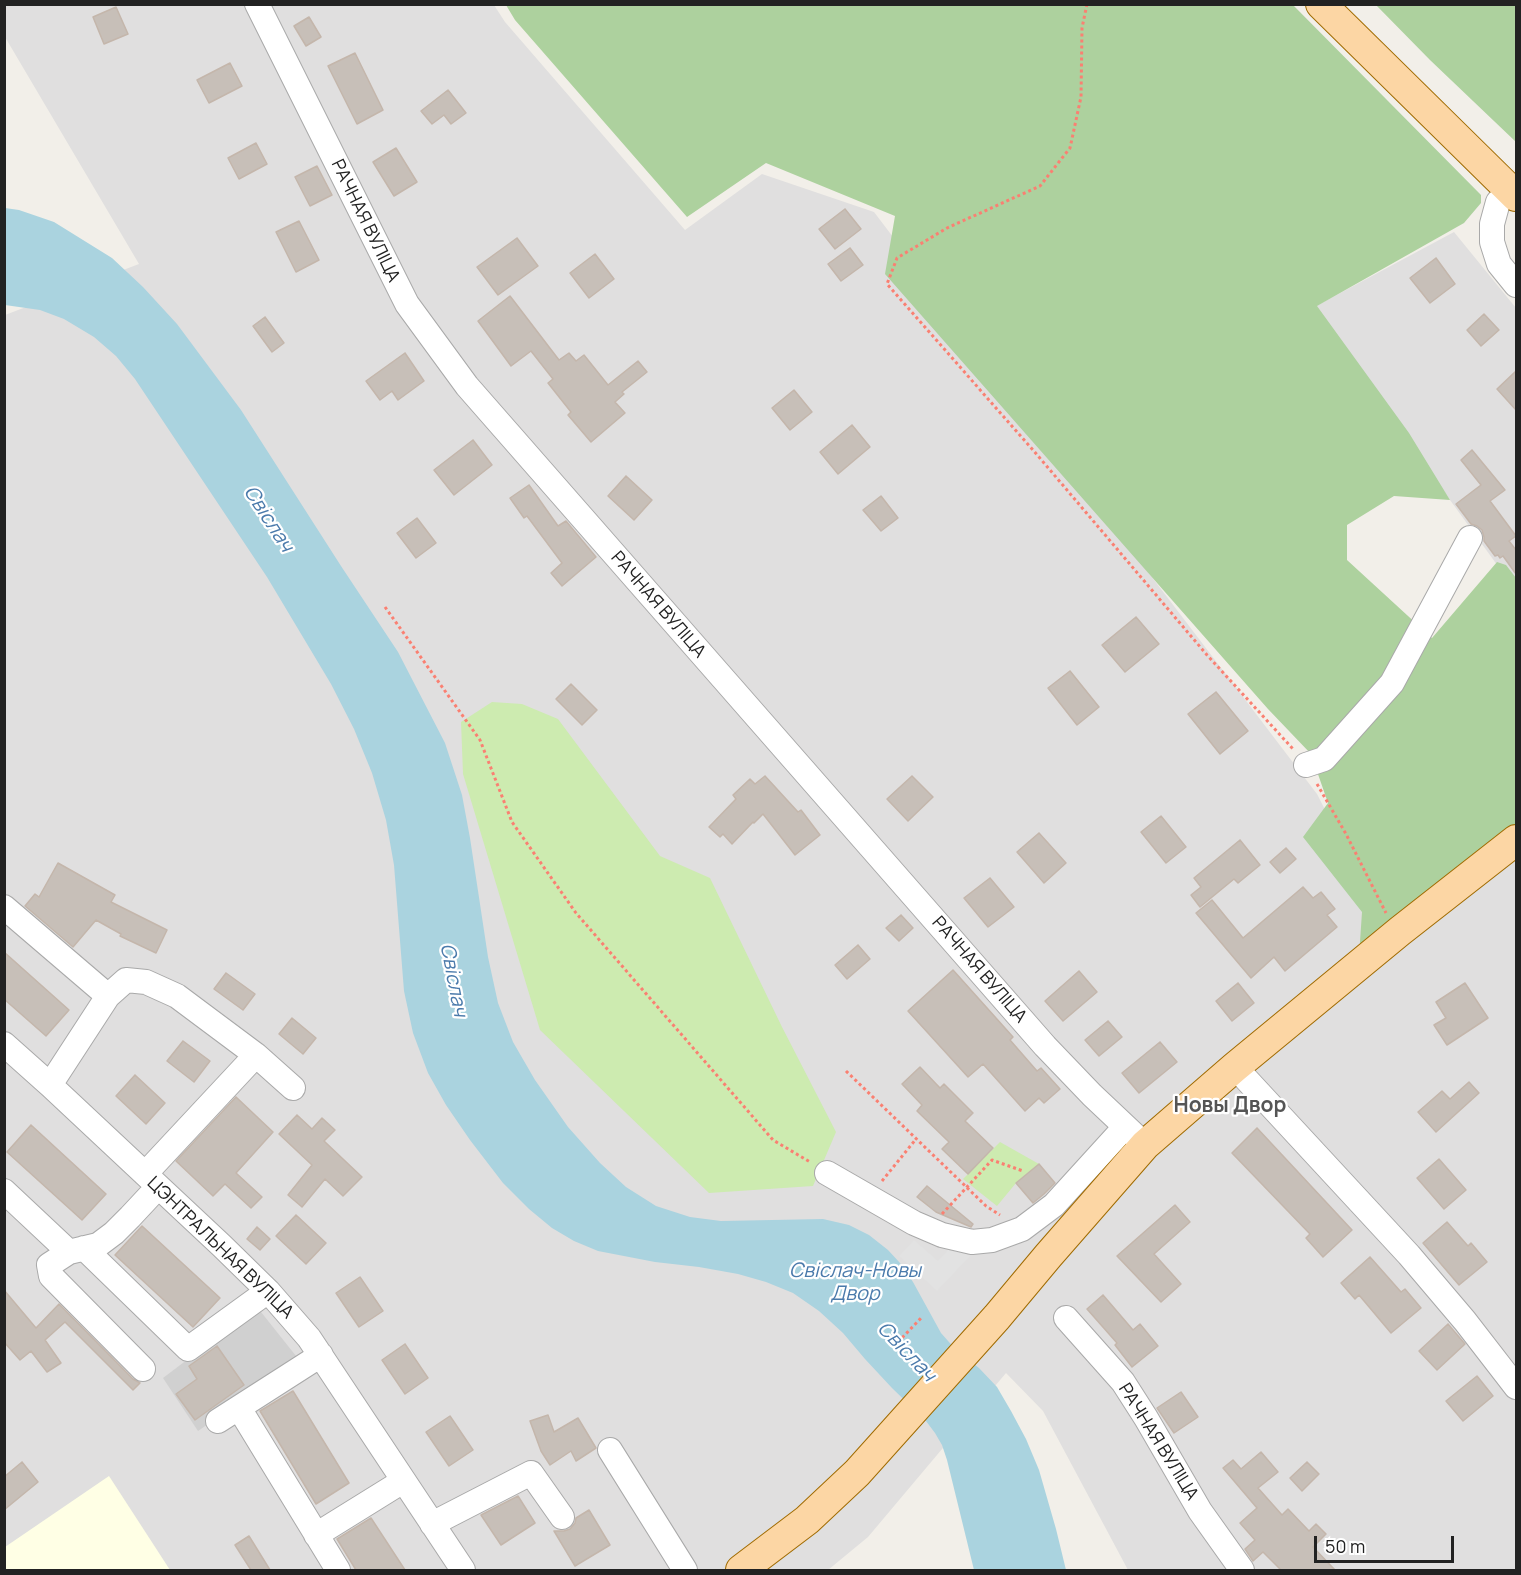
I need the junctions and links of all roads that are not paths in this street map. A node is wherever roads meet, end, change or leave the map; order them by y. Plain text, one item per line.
1 (257, 4) edge
2 (1321, 4) edge
3 (1513, 193) edge
4 (1516, 285) edge
5 (1470, 538) dead end
6 (1306, 765) road end
7 (1516, 840) edge
8 (4, 907) edge
9 (108, 996) junction
10 (4, 1044) edge
11 (256, 1055) junction
12 (1234, 1067) junction
13 (50, 1084) junction
14 (293, 1088) dead end
15 (1135, 1136) junction
16 (827, 1173) road end
17 (151, 1180) junction
18 (4, 1191) edge
19 (77, 1250) junction
20 (268, 1291) junction
21 (1066, 1318) dead end
22 (321, 1355) junction
23 (143, 1369) dead end
24 (1516, 1387) edge
25 (238, 1408) junction
26 (218, 1421) dead end
27 (610, 1450) dead end
28 (403, 1481) junction
29 (562, 1517) dead end
30 (432, 1524) junction
31 (316, 1535) junction
32 (338, 1570) edge
33 (463, 1570) edge
34 (686, 1570) edge
35 (741, 1570) edge
36 (1242, 1570) edge

1 - 15 street, РАЧНАЯ ВУЛІЦА
2 - 3 main road
3 - 4 street
5 - 6 street
7 - 12 main road
8 - 9 street
9 - 11 street
9 - 13 street
10 - 13 street, ЦЭНТРАЛЬНАЯ ВУЛІЦА
11 - 14 street
11 - 17 street
12 - 15 main road
12 - 24 street
13 - 17 street, ЦЭНТРАЛЬНАЯ ВУЛІЦА
15 - 16 street
15 - 35 main road
17 - 19 street
17 - 20 street, ЦЭНТРАЛЬНАЯ ВУЛІЦА
18 - 19 street
19 - 20 street
19 - 23 street
20 - 22 street, ЦЭНТРАЛЬНАЯ ВУЛІЦА
21 - 36 street, РАЧНАЯ ВУЛІЦА
22 - 25 street
22 - 28 street, ЦЭНТРАЛЬНАЯ ВУЛІЦА
25 - 26 street
25 - 31 street
27 - 34 street
28 - 30 street, ЦЭНТРАЛЬНАЯ ВУЛІЦА
28 - 31 street
29 - 30 street
30 - 33 street, ЦЭНТРАЛЬНАЯ ВУЛІЦА
31 - 32 street

